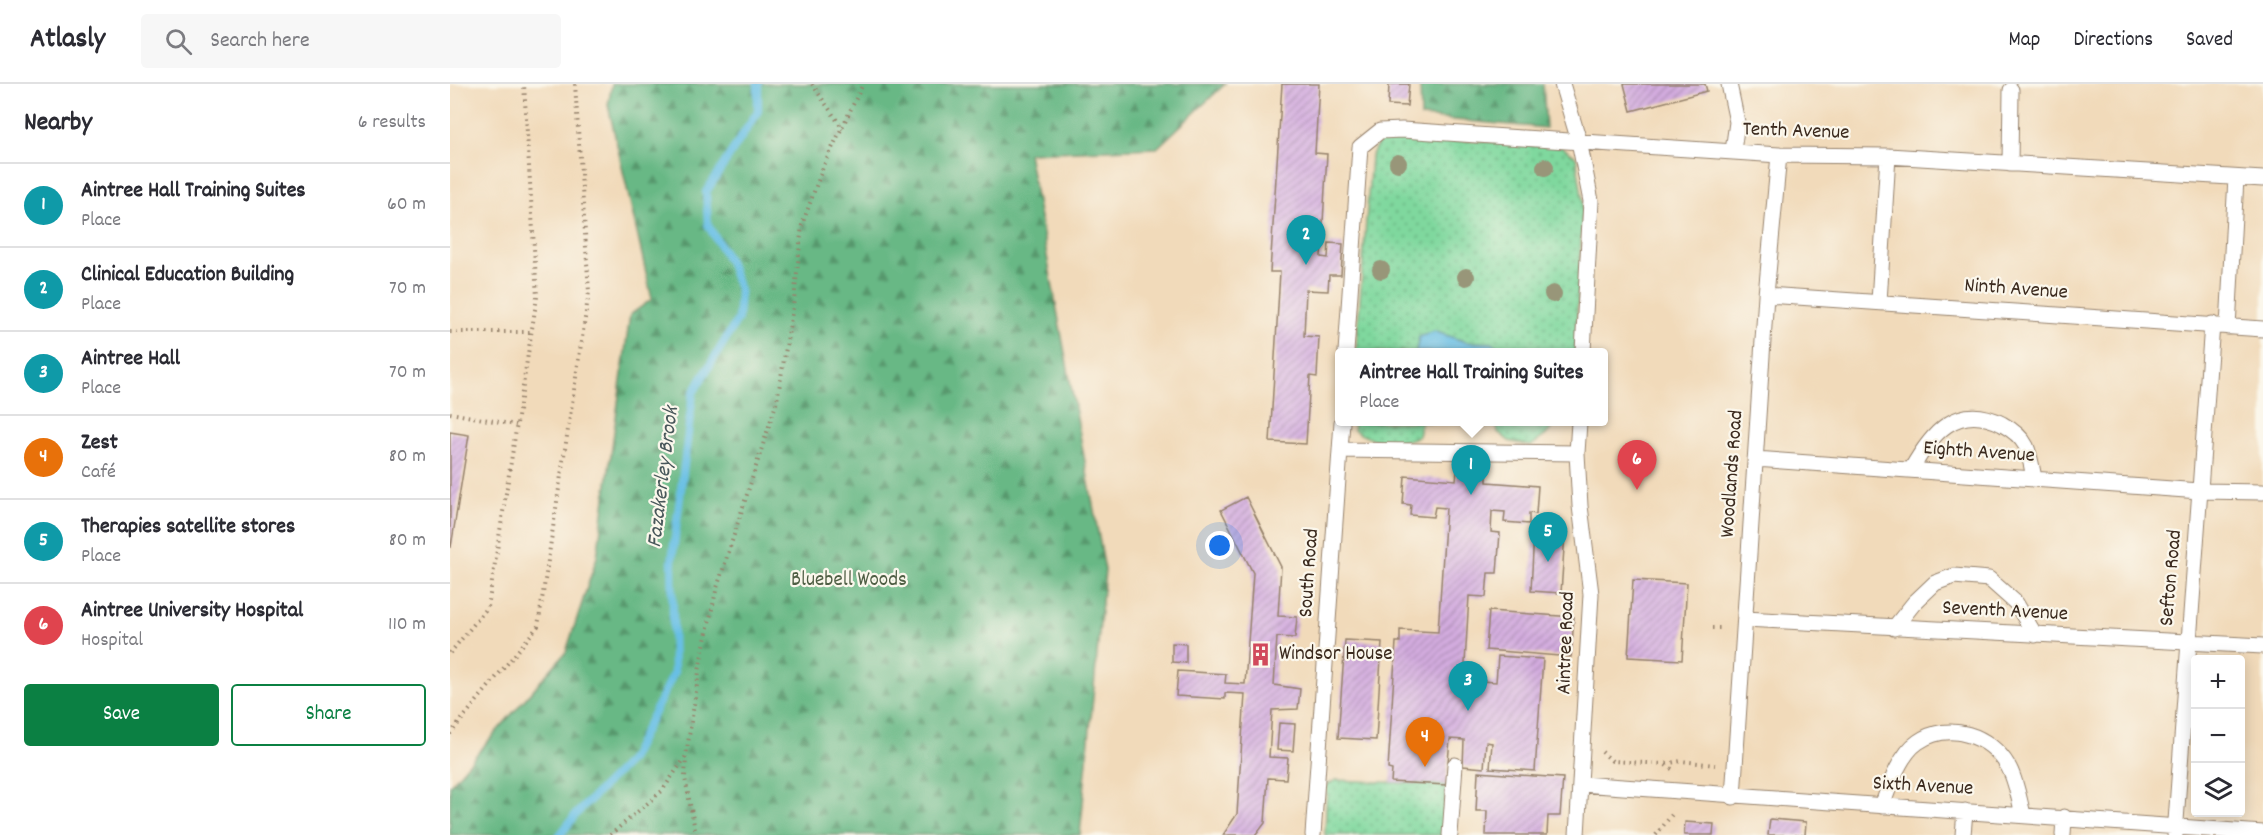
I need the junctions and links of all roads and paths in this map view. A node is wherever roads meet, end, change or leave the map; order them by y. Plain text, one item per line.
1 (524, 84) edge
2 (575, 84) edge
3 (812, 84) edge
4 (863, 84) edge
5 (1562, 84) edge
6 (1728, 84) edge
7 (2011, 90) dead end
8 (843, 129) junction
9 (1579, 141) junction
10 (1733, 151) junction
11 (1779, 155) junction
12 (1888, 156) junction
13 (2010, 164) junction
14 (2236, 178) junction
15 (2263, 179) edge
16 (1766, 295) junction
17 (1878, 302) junction
18 (2212, 324) junction
19 (2228, 327) junction
20 (2263, 329) edge
21 (450, 332) edge
22 (531, 332) junction
23 (1346, 348) edge
24 (1583, 348) edge
25 (450, 413) edge
26 (516, 426) junction
27 (1342, 426) edge
28 (1579, 426) edge
29 (1340, 450) junction
30 (1577, 453) junction
31 (1755, 459) junction
32 (1911, 470) junction
33 (2034, 478) junction
34 (2200, 491) junction
35 (2263, 492) edge
36 (1740, 624) junction
37 (1712, 628) dead end
38 (1894, 628) junction
39 (2035, 635) junction
40 (2188, 642) junction
41 (2263, 646) edge
42 (450, 653) edge
43 (450, 734) edge
44 (1599, 749) dead end
45 (686, 756) junction
46 (1664, 764) junction
47 (1455, 765) dead end
48 (1724, 765) dead end
49 (1680, 775) dead end
50 (1581, 784) junction
51 (1733, 797) junction
52 (1882, 806) junction
53 (1676, 810) dead end
54 (1965, 811) junction
55 (2023, 814) junction
56 (2064, 817) junction
57 (2175, 831) edge
58 (2263, 833) edge
59 (610, 835) edge
60 (696, 835) edge
61 (1313, 835) edge
62 (1450, 835) edge
63 (1577, 835) edge
64 (1656, 835) edge
65 (1963, 835) edge
66 (2063, 835) edge

1 - 22 path
2 - 43 path
3 - 8 path
4 - 8 path
5 - 9 lane
6 - 10 lane
7 - 13 lane
8 - 45 path
9 - 10 lane, Tenth Avenue
9 - 23 lane, Tenth Avenue
9 - 24 lane
10 - 11 lane, Tenth Avenue
11 - 12 lane, Tenth Avenue
11 - 16 lane, Woodlands Road
12 - 13 lane, Tenth Avenue
12 - 17 lane
13 - 14 lane, Tenth Avenue
14 - 15 lane, Tenth Avenue
14 - 19 lane
16 - 17 lane, Ninth Avenue
16 - 31 lane, Woodlands Road
17 - 18 lane, Ninth Avenue
18 - 19 lane, Ninth Avenue
18 - 34 lane, Sefton Road
19 - 20 lane, Ninth Avenue
21 - 22 path
22 - 26 path
25 - 26 path
26 - 42 path
27 - 29 lane, South Road
28 - 30 lane, Aintree Road
29 - 30 lane
29 - 61 lane, South Road
30 - 50 lane, Aintree Road
31 - 32 lane, Eighth Avenue
31 - 36 lane, Woodlands Road
32 - 33 lane, Eighth Avenue
32 - 33 lane
33 - 34 lane, Eighth Avenue
34 - 35 lane, Eighth Avenue
34 - 40 lane, Sefton Road
36 - 37 path
36 - 38 lane, Seventh Avenue
36 - 51 lane, Woodlands Road
38 - 39 lane, Seventh Avenue
38 - 39 lane
39 - 40 lane, Seventh Avenue
40 - 41 lane, Seventh Avenue
40 - 57 lane, Sefton Road
44 - 46 path
45 - 59 path
45 - 60 path
46 - 48 path
46 - 49 path
47 - 62 lane
50 - 51 lane, Sixth Avenue
50 - 63 lane, Aintree Road
51 - 52 lane, Sixth Avenue
52 - 54 lane, Sixth Avenue
52 - 55 lane
53 - 64 path
54 - 55 lane, Sixth Avenue
54 - 65 lane
55 - 56 lane, Sixth Avenue
56 - 57 lane, Sixth Avenue
56 - 66 lane
57 - 58 lane, Sixth Avenue

